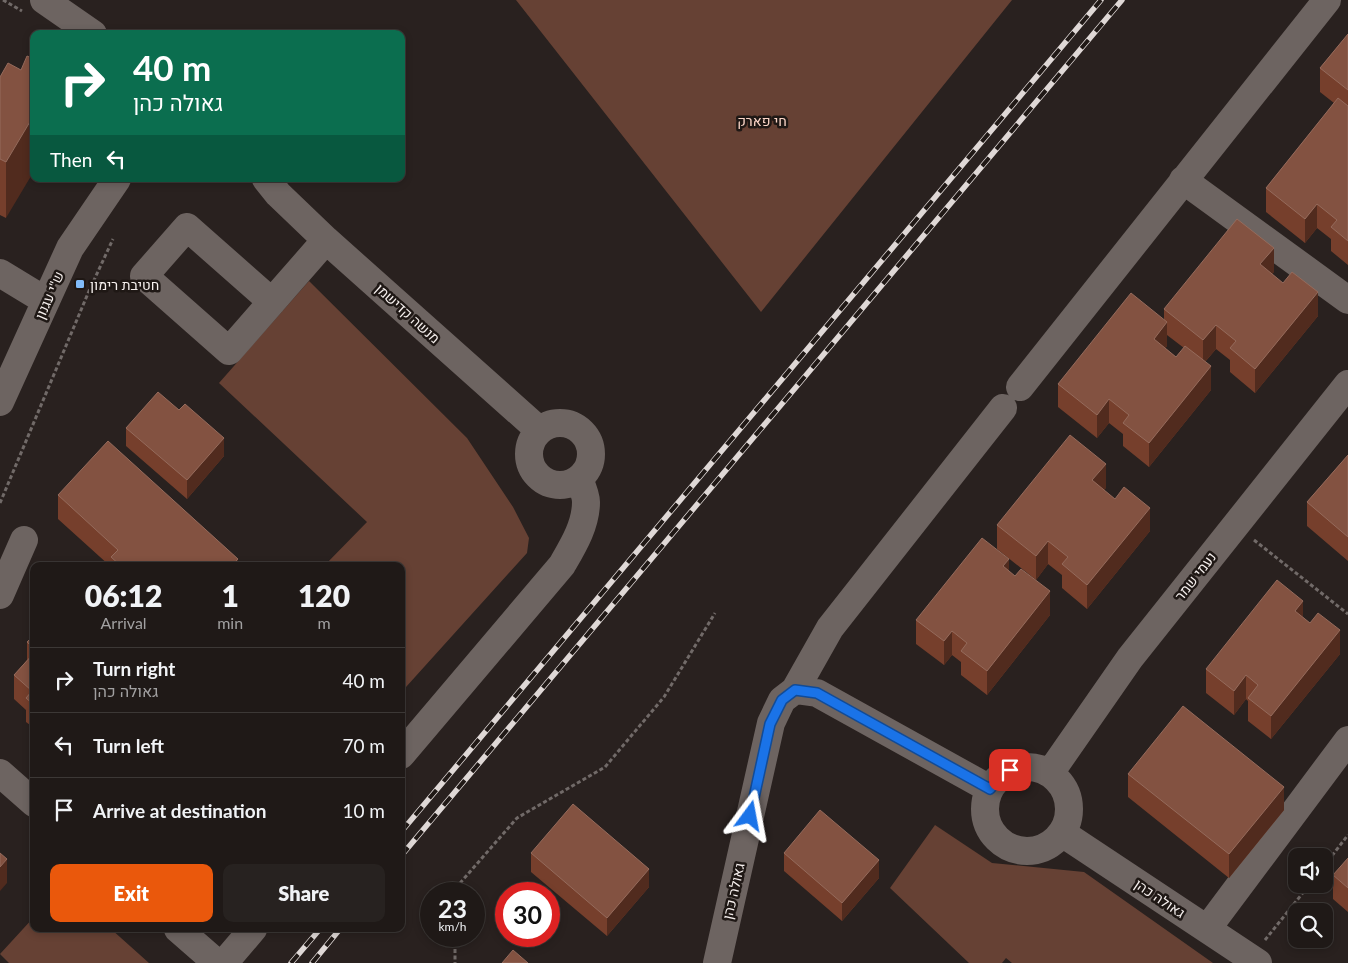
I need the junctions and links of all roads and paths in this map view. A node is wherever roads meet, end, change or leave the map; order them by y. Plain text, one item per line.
1 (44, 0) edge
2 (1327, 0) edge
3 (87, 30) edge
4 (1184, 180) junction
5 (127, 182) edge
6 (272, 186) edge
7 (113, 187) edge
8 (113, 239) dead end
9 (326, 240) junction
10 (0, 274) edge
11 (1348, 300) edge
12 (46, 301) junction
13 (272, 302) junction
14 (1344, 398) edge
15 (0, 402) edge
16 (539, 430) junction
17 (580, 479) junction
18 (0, 503) edge
19 (1235, 526) junction
20 (24, 540) dead end
21 (0, 595) edge
22 (715, 612) dead end
23 (1348, 614) edge
24 (795, 690) junction
25 (1348, 740) edge
26 (405, 750) edge
27 (0, 773) edge
28 (1050, 773) junction
29 (990, 789) junction
30 (30, 799) edge
31 (1062, 834) junction
32 (1348, 835) edge
33 (1333, 854) edge
34 (461, 882) edge
35 (1303, 893) edge
36 (1207, 929) junction
37 (181, 932) edge
38 (250, 932) edge
39 (455, 947) edge
40 (1254, 961) edge
41 (217, 963) edge
42 (224, 963) edge
43 (455, 963) edge
44 (717, 963) edge

1 - 3 street
2 - 4 street, גאולה כהן
4 - 11 street
4 - 24 street, גאולה כהן
5 - 7 street, ש"י עגנון
6 - 9 street, מנשה קדישמן
7 - 12 street, ש"י עגנון
8 - 18 path
9 - 13 street
9 - 16 street, מנשה קדישמן
10 - 12 street
12 - 15 street, ש"י עגנון
13 - 13 street
14 - 19 street, נעמי שמר
16 - 17 street
16 - 17 street
17 - 26 street
19 - 23 path
19 - 28 street, נעמי שמר
20 - 21 street
22 - 34 path
24 - 29 street
24 - 44 street, גאולה כהן
25 - 36 street
27 - 30 street
28 - 29 street
28 - 31 street
29 - 31 street
31 - 36 street, גאולה כהן
32 - 33 path
35 - 40 path
36 - 40 street, גאולה כהן
37 - 41 street
38 - 42 street
39 - 43 path

